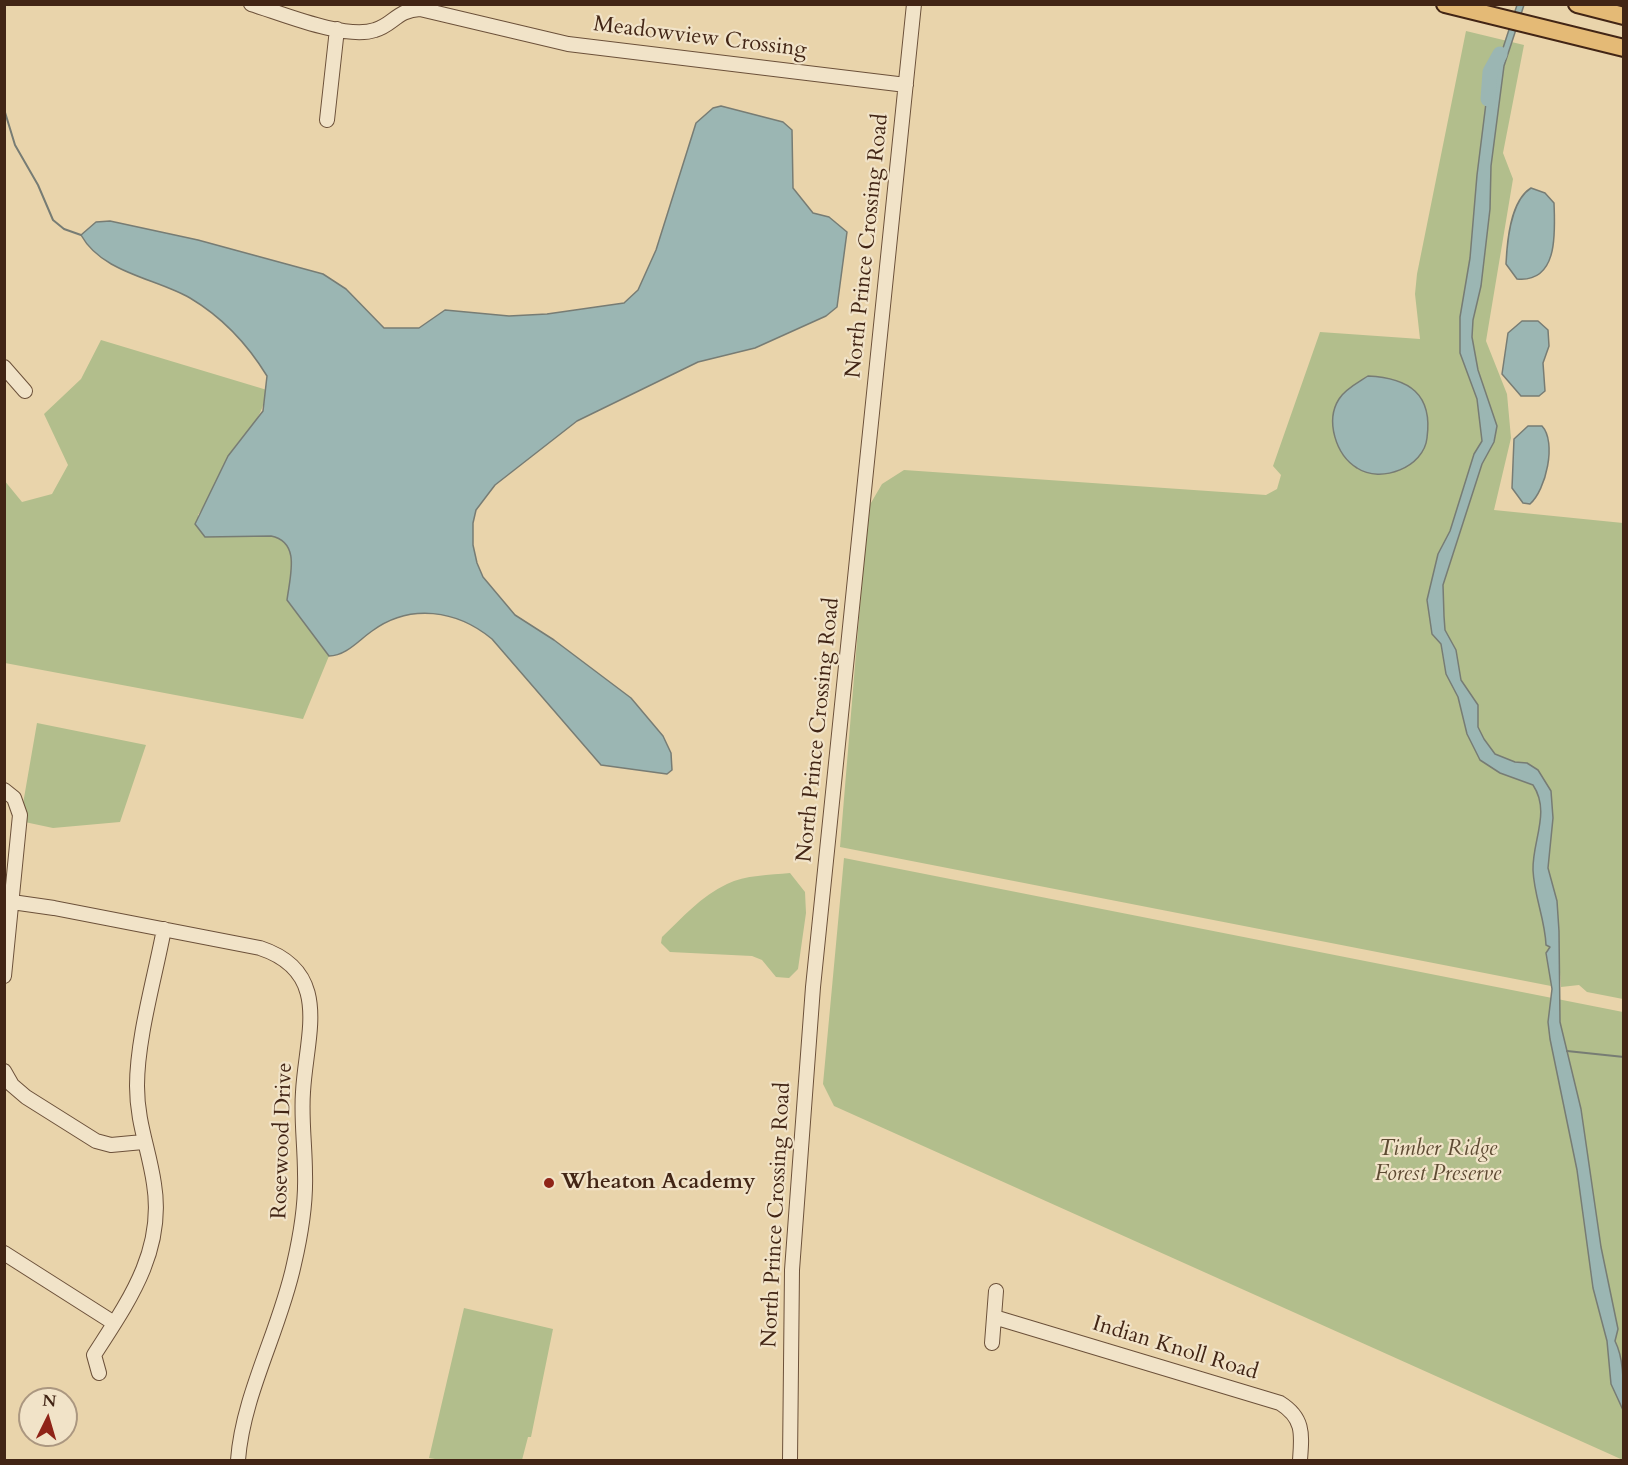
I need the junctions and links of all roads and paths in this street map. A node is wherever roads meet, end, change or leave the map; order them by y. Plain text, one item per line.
1 (251, 4) edge
2 (914, 4) edge
3 (1445, 4) edge
4 (1577, 4) edge
5 (1623, 16) edge
6 (338, 29) junction
7 (1623, 48) edge
8 (906, 85) junction
9 (327, 120) dead end
10 (4, 367) edge
11 (25, 391) dead end
12 (4, 790) edge
13 (12, 902) junction
14 (164, 929) junction
15 (4, 976) edge
16 (4, 1071) edge
17 (143, 1142) junction
18 (4, 1253) edge
19 (996, 1291) dead end
20 (994, 1317) junction
21 (114, 1323) junction
22 (992, 1343) dead end
23 (99, 1373) dead end
24 (237, 1461) edge
25 (790, 1461) edge
26 (1300, 1461) edge

1 - 6 street, Meadowview Crossing
2 - 8 street, North Prince Crossing Road
3 - 7 main road
4 - 5 main road
6 - 8 street, Meadowview Crossing
6 - 9 street
8 - 25 street, North Prince Crossing Road
10 - 11 street
12 - 13 street
13 - 14 street, Rosewood Drive
13 - 15 street
14 - 17 street
14 - 24 street, Rosewood Drive
16 - 17 street
17 - 21 street
18 - 21 street
19 - 20 street
20 - 22 street
20 - 26 street, Indian Knoll Road
21 - 23 street

